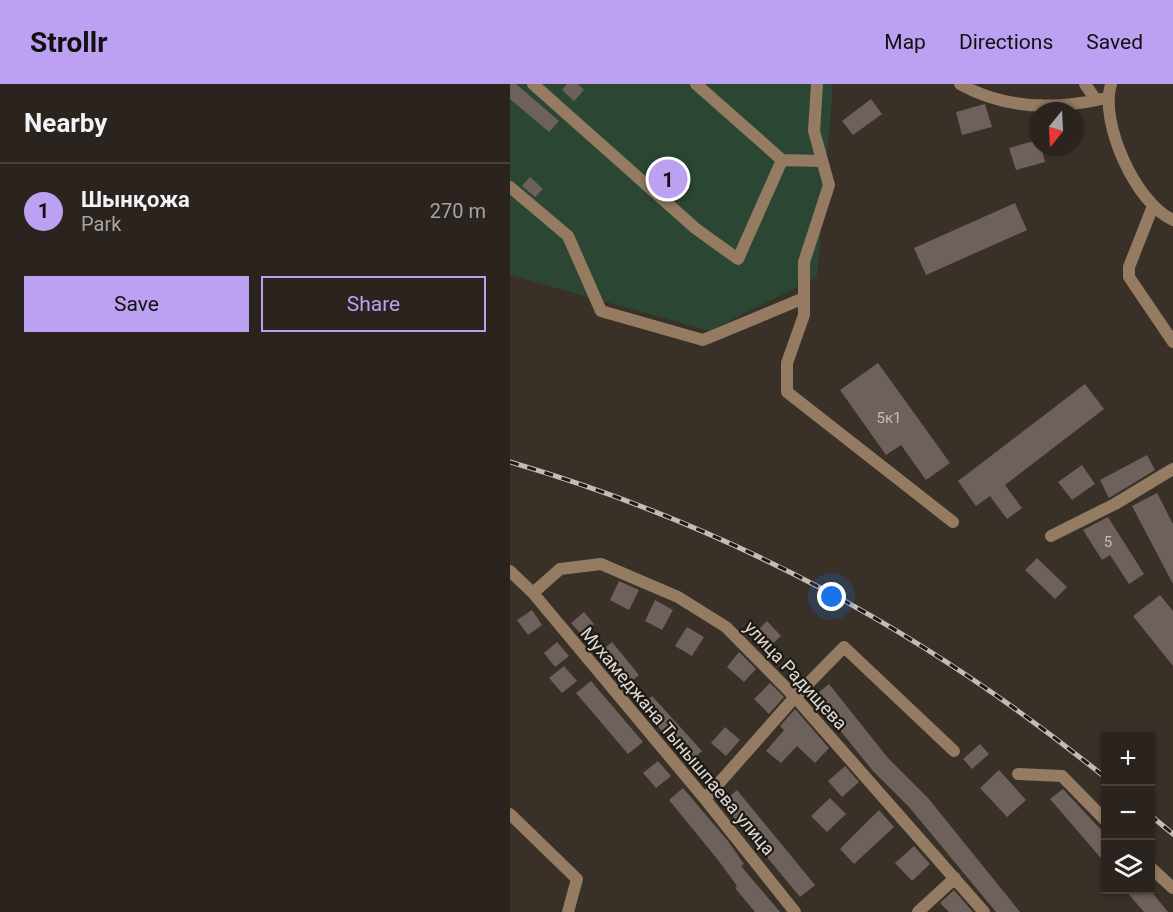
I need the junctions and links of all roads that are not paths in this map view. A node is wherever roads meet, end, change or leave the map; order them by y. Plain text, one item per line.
1 (533, 84) edge
2 (696, 84) edge
3 (817, 84) edge
4 (960, 84) edge
5 (1085, 84) edge
6 (1110, 84) edge
7 (1101, 99) junction
8 (782, 160) junction
9 (822, 160) junction
10 (510, 187) edge
11 (1153, 206) junction
12 (1173, 220) edge
13 (804, 298) junction
14 (1173, 342) edge
15 (1173, 469) edge
16 (953, 522) dead end
17 (1051, 536) dead end
18 (510, 571) edge
19 (533, 593) junction
20 (795, 697) junction
21 (954, 751) dead end
22 (1018, 774) dead end
23 (705, 799) junction
24 (510, 814) edge
25 (1101, 815) edge
26 (1155, 872) edge
27 (956, 878) junction
28 (1173, 888) edge
29 (568, 912) edge
30 (795, 912) edge
31 (918, 912) edge
32 (984, 912) edge

1 - 8 street
2 - 8 street
3 - 9 street
4 - 7 street
5 - 7 street
6 - 7 street
7 - 11 street
8 - 9 street
9 - 13 street
10 - 13 street
11 - 12 street
11 - 14 street
13 - 16 street
15 - 17 street
18 - 19 street, Мухамеджана Тынышпаева улица
19 - 20 street, улица Радищева
19 - 23 street, Мухамеджана Тынышпаева улица
20 - 21 street
20 - 23 street
20 - 27 street, улица Радищева
22 - 25 street
23 - 30 street, Мухамеджана Тынышпаева улица
24 - 29 street
26 - 28 street
27 - 31 street
27 - 32 street, улица Радищева

